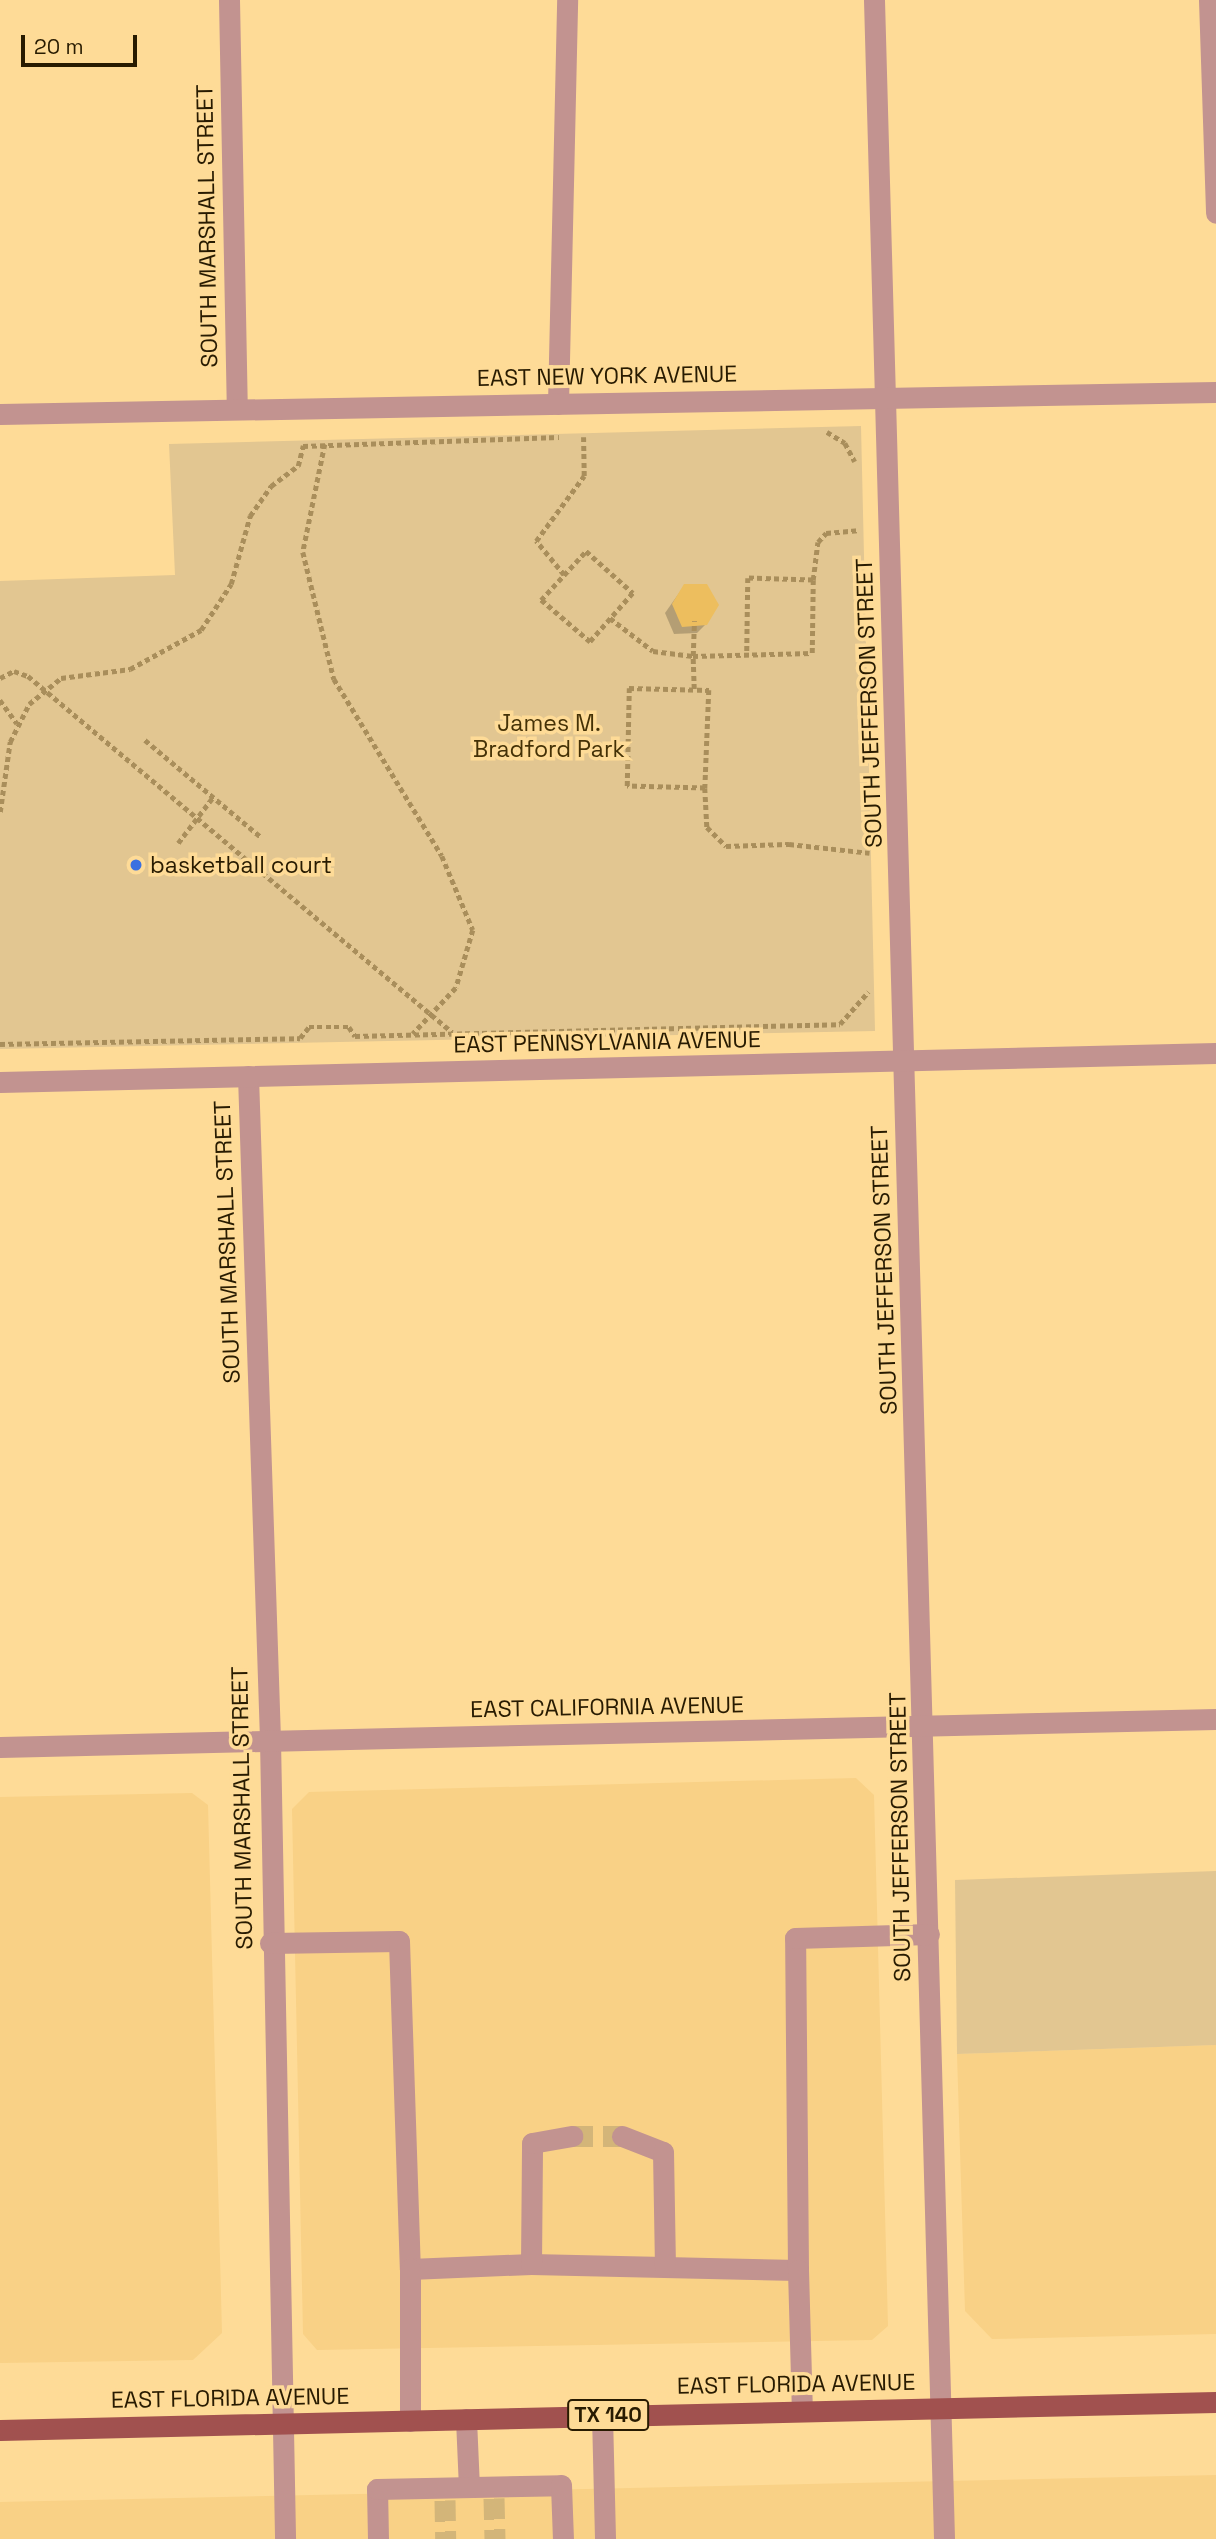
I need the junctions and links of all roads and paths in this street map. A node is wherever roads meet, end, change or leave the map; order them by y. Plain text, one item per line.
1 (229, 0) edge
2 (567, 0) edge
3 (874, 0) edge
4 (1209, 0) edge
5 (1216, 213) edge
6 (1216, 391) edge
7 (887, 397) junction
8 (558, 404) junction
9 (237, 409) junction
10 (0, 414) edge
11 (815, 432) dead end
12 (597, 436) dead end
13 (583, 437) junction
14 (325, 444) junction
15 (855, 474) dead end
16 (857, 516) dead end
17 (858, 530) junction
18 (858, 543) dead end
19 (564, 575) junction
20 (813, 580) junction
21 (610, 618) junction
22 (694, 621) dead end
23 (747, 652) junction
24 (693, 656) junction
25 (0, 678) edge
26 (42, 689) junction
27 (694, 689) junction
28 (0, 700) edge
29 (17, 723) junction
30 (145, 740) dead end
31 (705, 788) junction
32 (213, 797) junction
33 (0, 812) edge
34 (197, 819) junction
35 (260, 836) dead end
36 (865, 839) dead end
37 (178, 843) dead end
38 (865, 853) junction
39 (865, 866) dead end
40 (868, 984) dead end
41 (431, 1016) junction
42 (452, 1033) junction
43 (413, 1034) junction
44 (0, 1044) edge
45 (1216, 1053) edge
46 (904, 1061) junction
47 (248, 1076) junction
48 (0, 1082) edge
49 (1216, 1719) edge
50 (924, 1726) junction
51 (270, 1740) junction
52 (0, 1747) edge
53 (929, 1934) junction
54 (270, 1943) junction
55 (572, 2136) tunnel mouth
56 (622, 2136) tunnel mouth
57 (531, 2264) junction
58 (664, 2266) junction
59 (410, 2269) junction
60 (798, 2270) junction
61 (1216, 2402) edge
62 (940, 2407) junction
63 (802, 2410) junction
64 (602, 2415) junction
65 (466, 2419) junction
66 (410, 2420) junction
67 (282, 2424) junction
68 (0, 2430) edge
69 (468, 2487) junction
70 (285, 2539) edge
71 (378, 2539) edge
72 (563, 2539) edge
73 (605, 2539) edge
74 (944, 2539) edge

1 - 9 street, SOUTH MARSHALL STREET
2 - 8 street
3 - 7 street, SOUTH JEFFERSON STREET
4 - 5 street
6 - 7 street, EAST NEW YORK AVENUE
7 - 8 street, EAST NEW YORK AVENUE
7 - 46 street, SOUTH JEFFERSON STREET
8 - 9 street, EAST NEW YORK AVENUE
9 - 10 street, EAST NEW YORK AVENUE
11 - 15 path
12 - 13 path
13 - 14 path
13 - 19 path
14 - 26 path
14 - 41 path
16 - 17 path
17 - 18 path
17 - 20 path
19 - 21 path
19 - 21 path
20 - 23 path
20 - 23 path
21 - 24 path
22 - 24 path
23 - 24 path
24 - 27 path
25 - 26 path
26 - 29 path
26 - 34 path
27 - 31 path
27 - 31 path
28 - 29 path
29 - 33 path
30 - 32 path
31 - 38 path
32 - 34 path
32 - 35 path
34 - 37 path
34 - 41 path
36 - 38 path
38 - 39 path
40 - 42 path
41 - 42 path
41 - 43 path
42 - 43 path
43 - 44 path
45 - 46 street, EAST PENNSYLVANIA AVENUE
46 - 47 street, EAST PENNSYLVANIA AVENUE
46 - 50 street, SOUTH JEFFERSON STREET
47 - 48 street, EAST PENNSYLVANIA AVENUE
47 - 51 street, SOUTH MARSHALL STREET
49 - 50 street, EAST CALIFORNIA AVENUE
50 - 51 street, EAST CALIFORNIA AVENUE
50 - 53 street, SOUTH JEFFERSON STREET
51 - 52 street, EAST CALIFORNIA AVENUE
51 - 54 street, SOUTH MARSHALL STREET
53 - 60 street
53 - 62 street, SOUTH JEFFERSON STREET
54 - 59 street
54 - 67 street, SOUTH MARSHALL STREET
55 - 57 street
56 - 58 street
57 - 58 street
57 - 59 street
58 - 60 street
59 - 66 street
60 - 63 street
61 - 62 main road, EAST FLORIDA AVENUE / TX 140
62 - 63 main road, EAST FLORIDA AVENUE / TX 140
62 - 74 street, SOUTH JEFFERSON STREET
63 - 64 main road, EAST FLORIDA AVENUE / TX 140
64 - 65 main road, EAST FLORIDA AVENUE / TX 140
64 - 73 street
65 - 66 main road, EAST FLORIDA AVENUE / TX 140
65 - 69 street
66 - 67 main road, EAST FLORIDA AVENUE / TX 140
67 - 68 main road, EAST FLORIDA AVENUE / TX 140
67 - 70 street, SOUTH MARSHALL STREET
69 - 71 street
69 - 72 street

